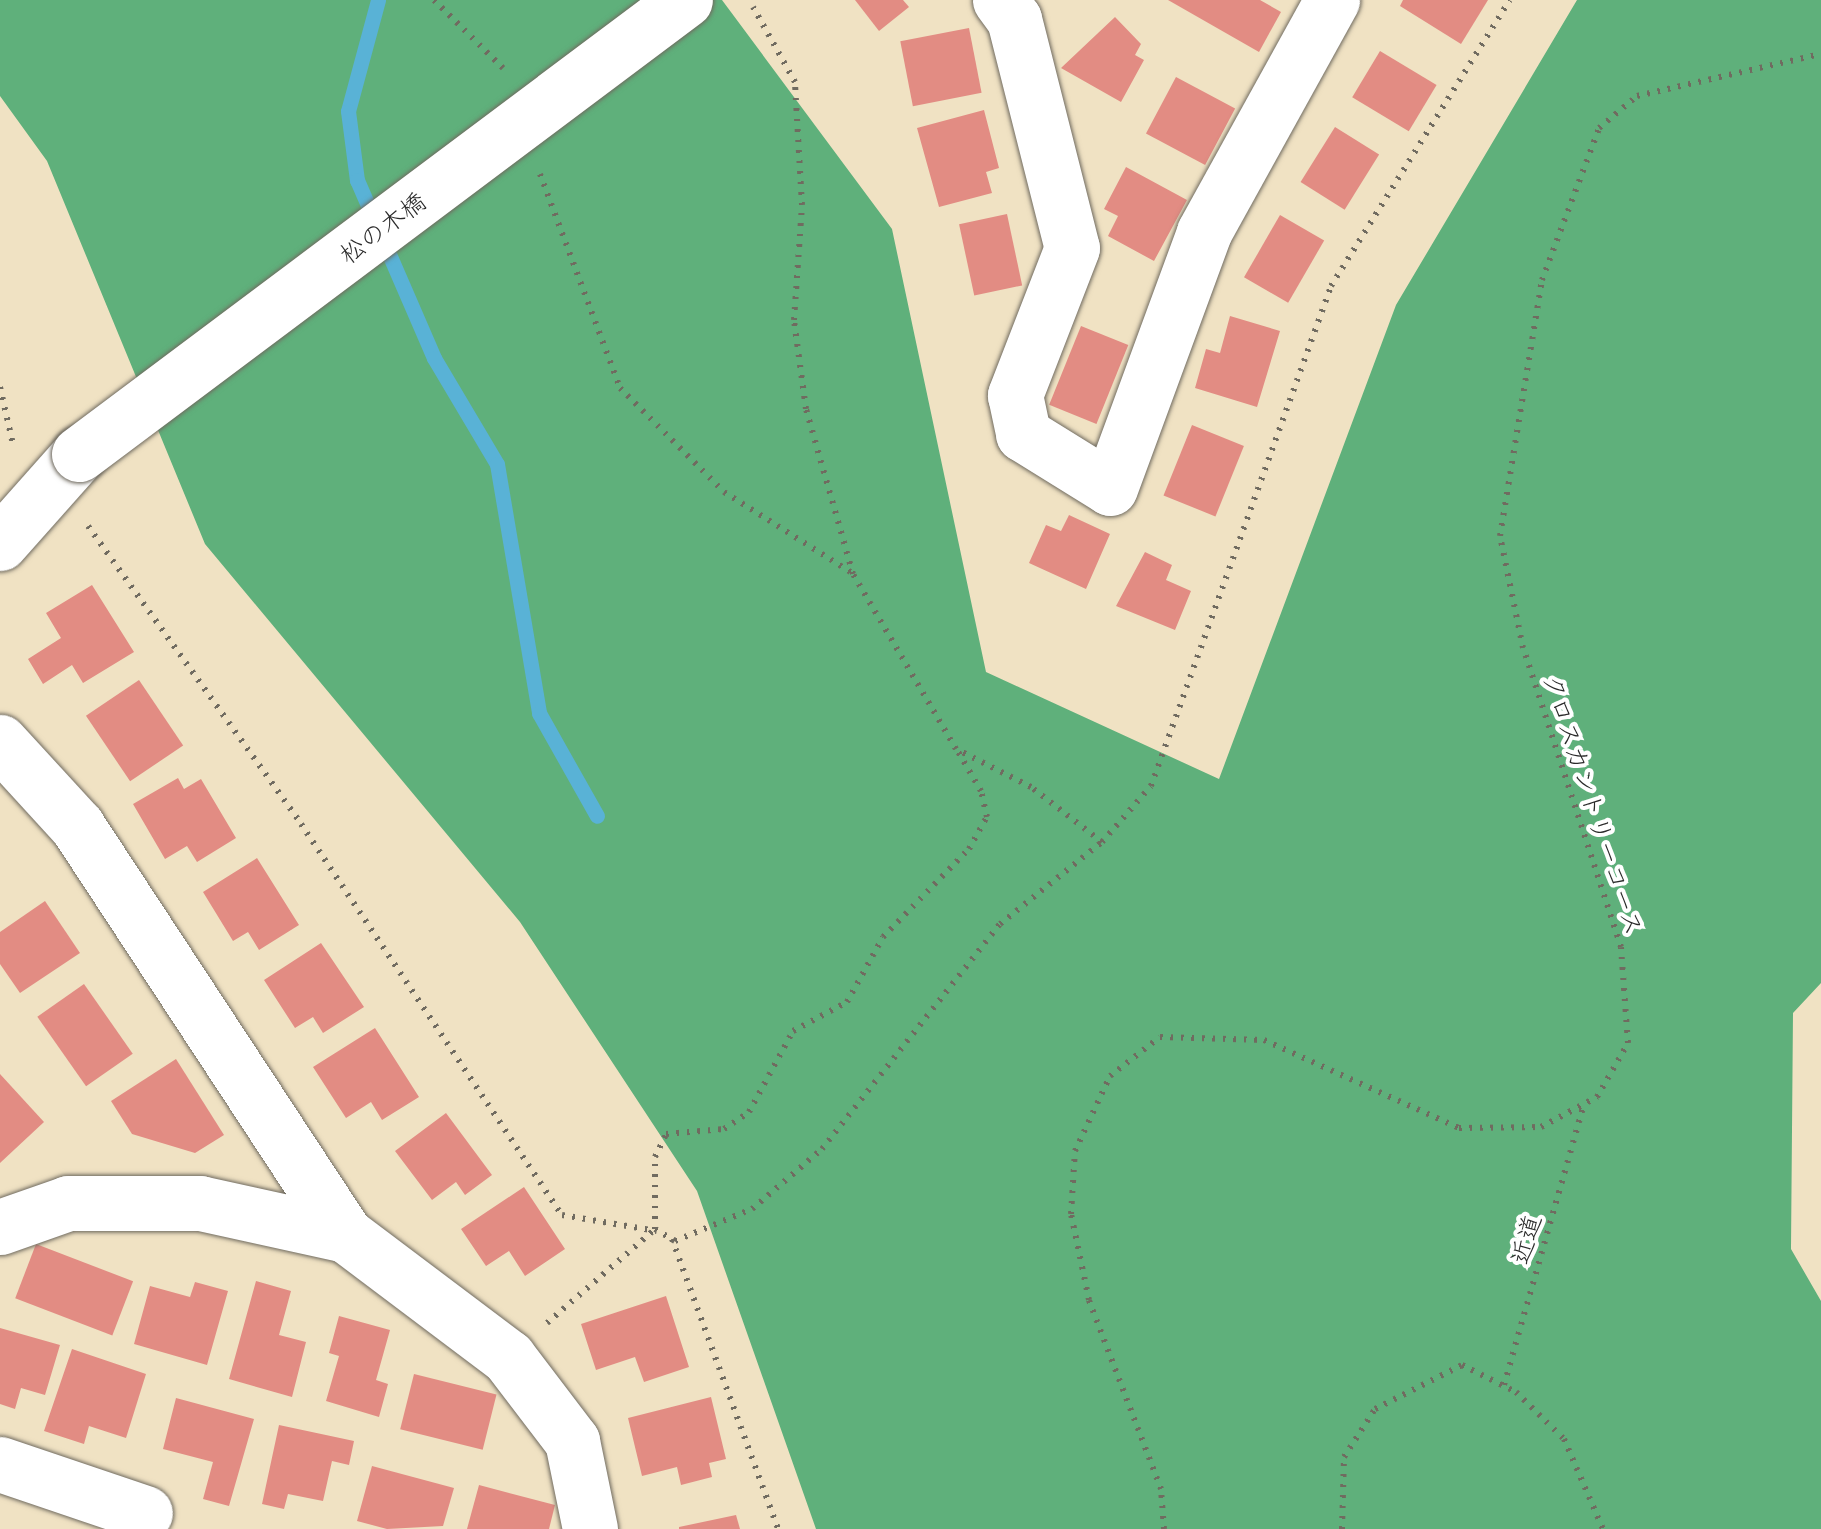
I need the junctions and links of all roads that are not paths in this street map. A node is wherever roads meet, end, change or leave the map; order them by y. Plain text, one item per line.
1 (685, 0) edge
2 (1000, 0) edge
3 (1332, 0) edge
4 (0, 543) edge
5 (0, 742) edge
6 (0, 1227) edge
7 (346, 1234) junction
8 (0, 1464) edge
9 (145, 1514) dead end
10 (590, 1529) edge

1 - 4 street, 松の木橋, bridge
2 - 3 street
5 - 7 street
6 - 7 street
7 - 10 street
8 - 9 street

